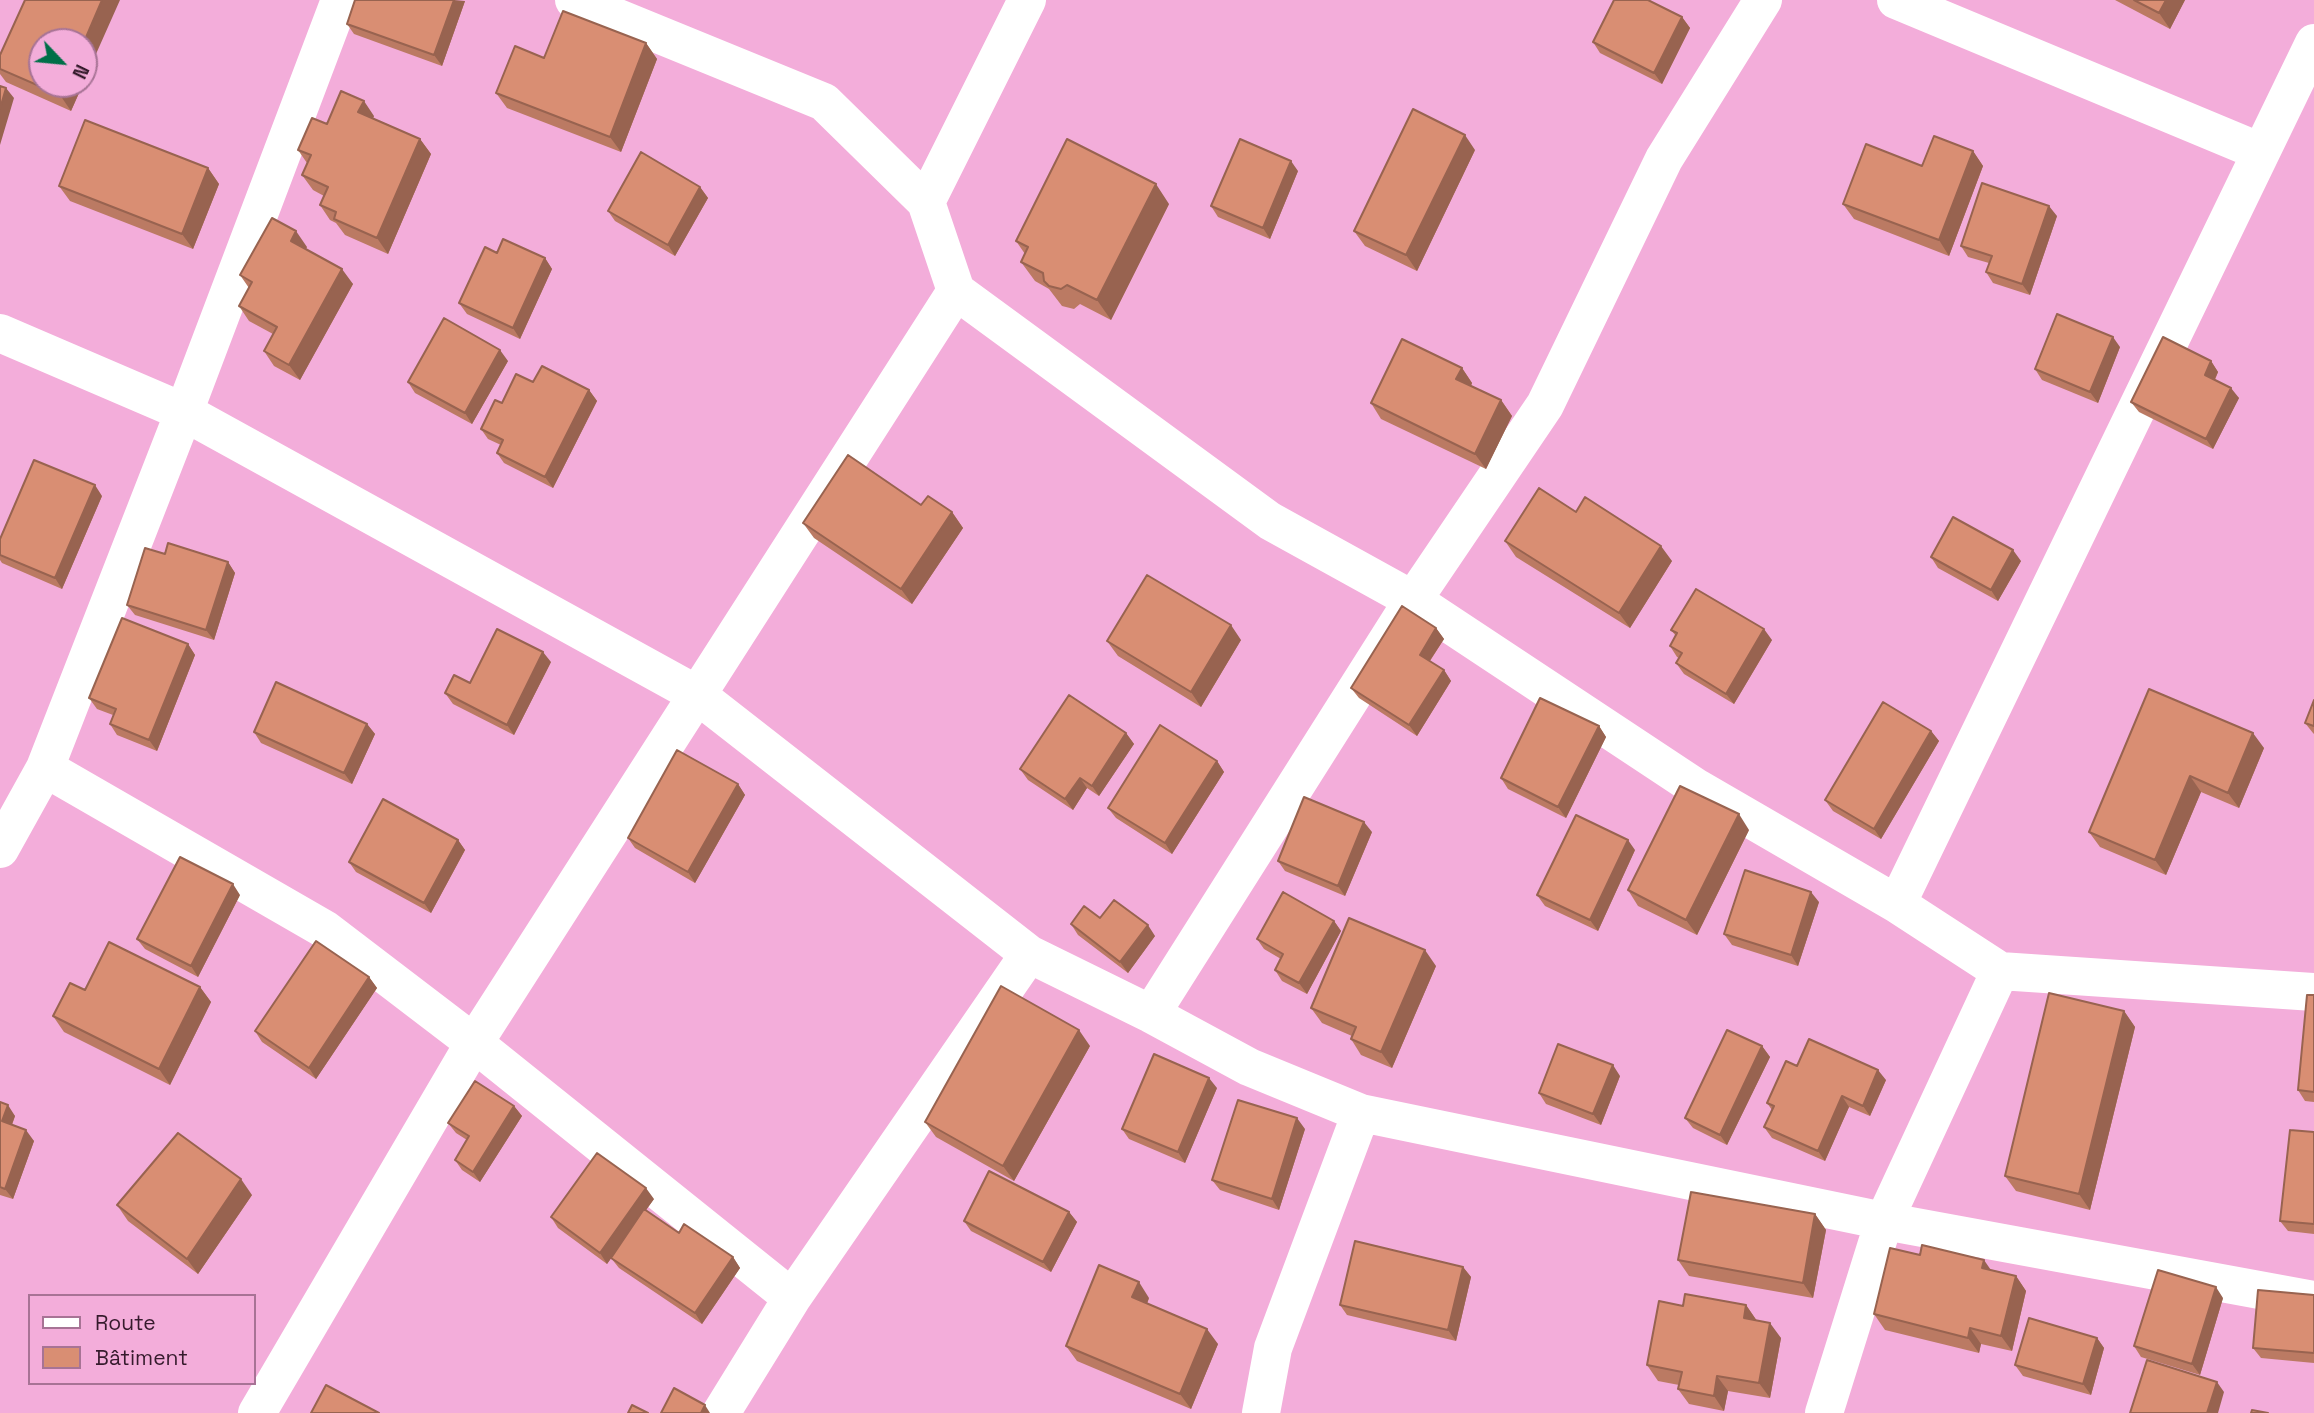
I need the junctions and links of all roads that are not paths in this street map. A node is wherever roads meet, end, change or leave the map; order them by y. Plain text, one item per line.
1 (340, 0) edge
2 (575, 0) edge
3 (1027, 0) edge
4 (1763, 0) edge
5 (1896, 0) edge
6 (2314, 43) edge
7 (2261, 152) junction
8 (926, 202) junction
9 (956, 291) junction
10 (0, 333) edge
11 (184, 412) junction
12 (1413, 600) junction
13 (696, 694) junction
14 (45, 768) junction
15 (0, 849) edge
16 (1897, 904) junction
17 (1029, 954) junction
18 (2000, 971) junction
19 (2314, 992) edge
20 (1151, 1014) junction
21 (474, 1043) junction
22 (1361, 1114) junction
23 (1884, 1221) junction
24 (792, 1298) junction
25 (2314, 1300) edge
26 (257, 1413) edge
27 (721, 1413) edge
28 (1261, 1413) edge
29 (1825, 1413) edge

1 - 11 street
2 - 8 street
3 - 8 street
4 - 12 street
5 - 7 street
6 - 7 street
7 - 16 street
8 - 9 street
9 - 12 street
9 - 13 street
10 - 11 street
11 - 13 street
11 - 14 street
12 - 16 street
12 - 20 street
13 - 17 street
13 - 21 street
14 - 15 street
14 - 21 street
16 - 18 street
17 - 20 street
17 - 24 street
18 - 19 street
18 - 23 street
20 - 22 street
21 - 24 street
21 - 26 street
22 - 23 street
22 - 28 street
23 - 25 street
23 - 29 street
24 - 27 street

